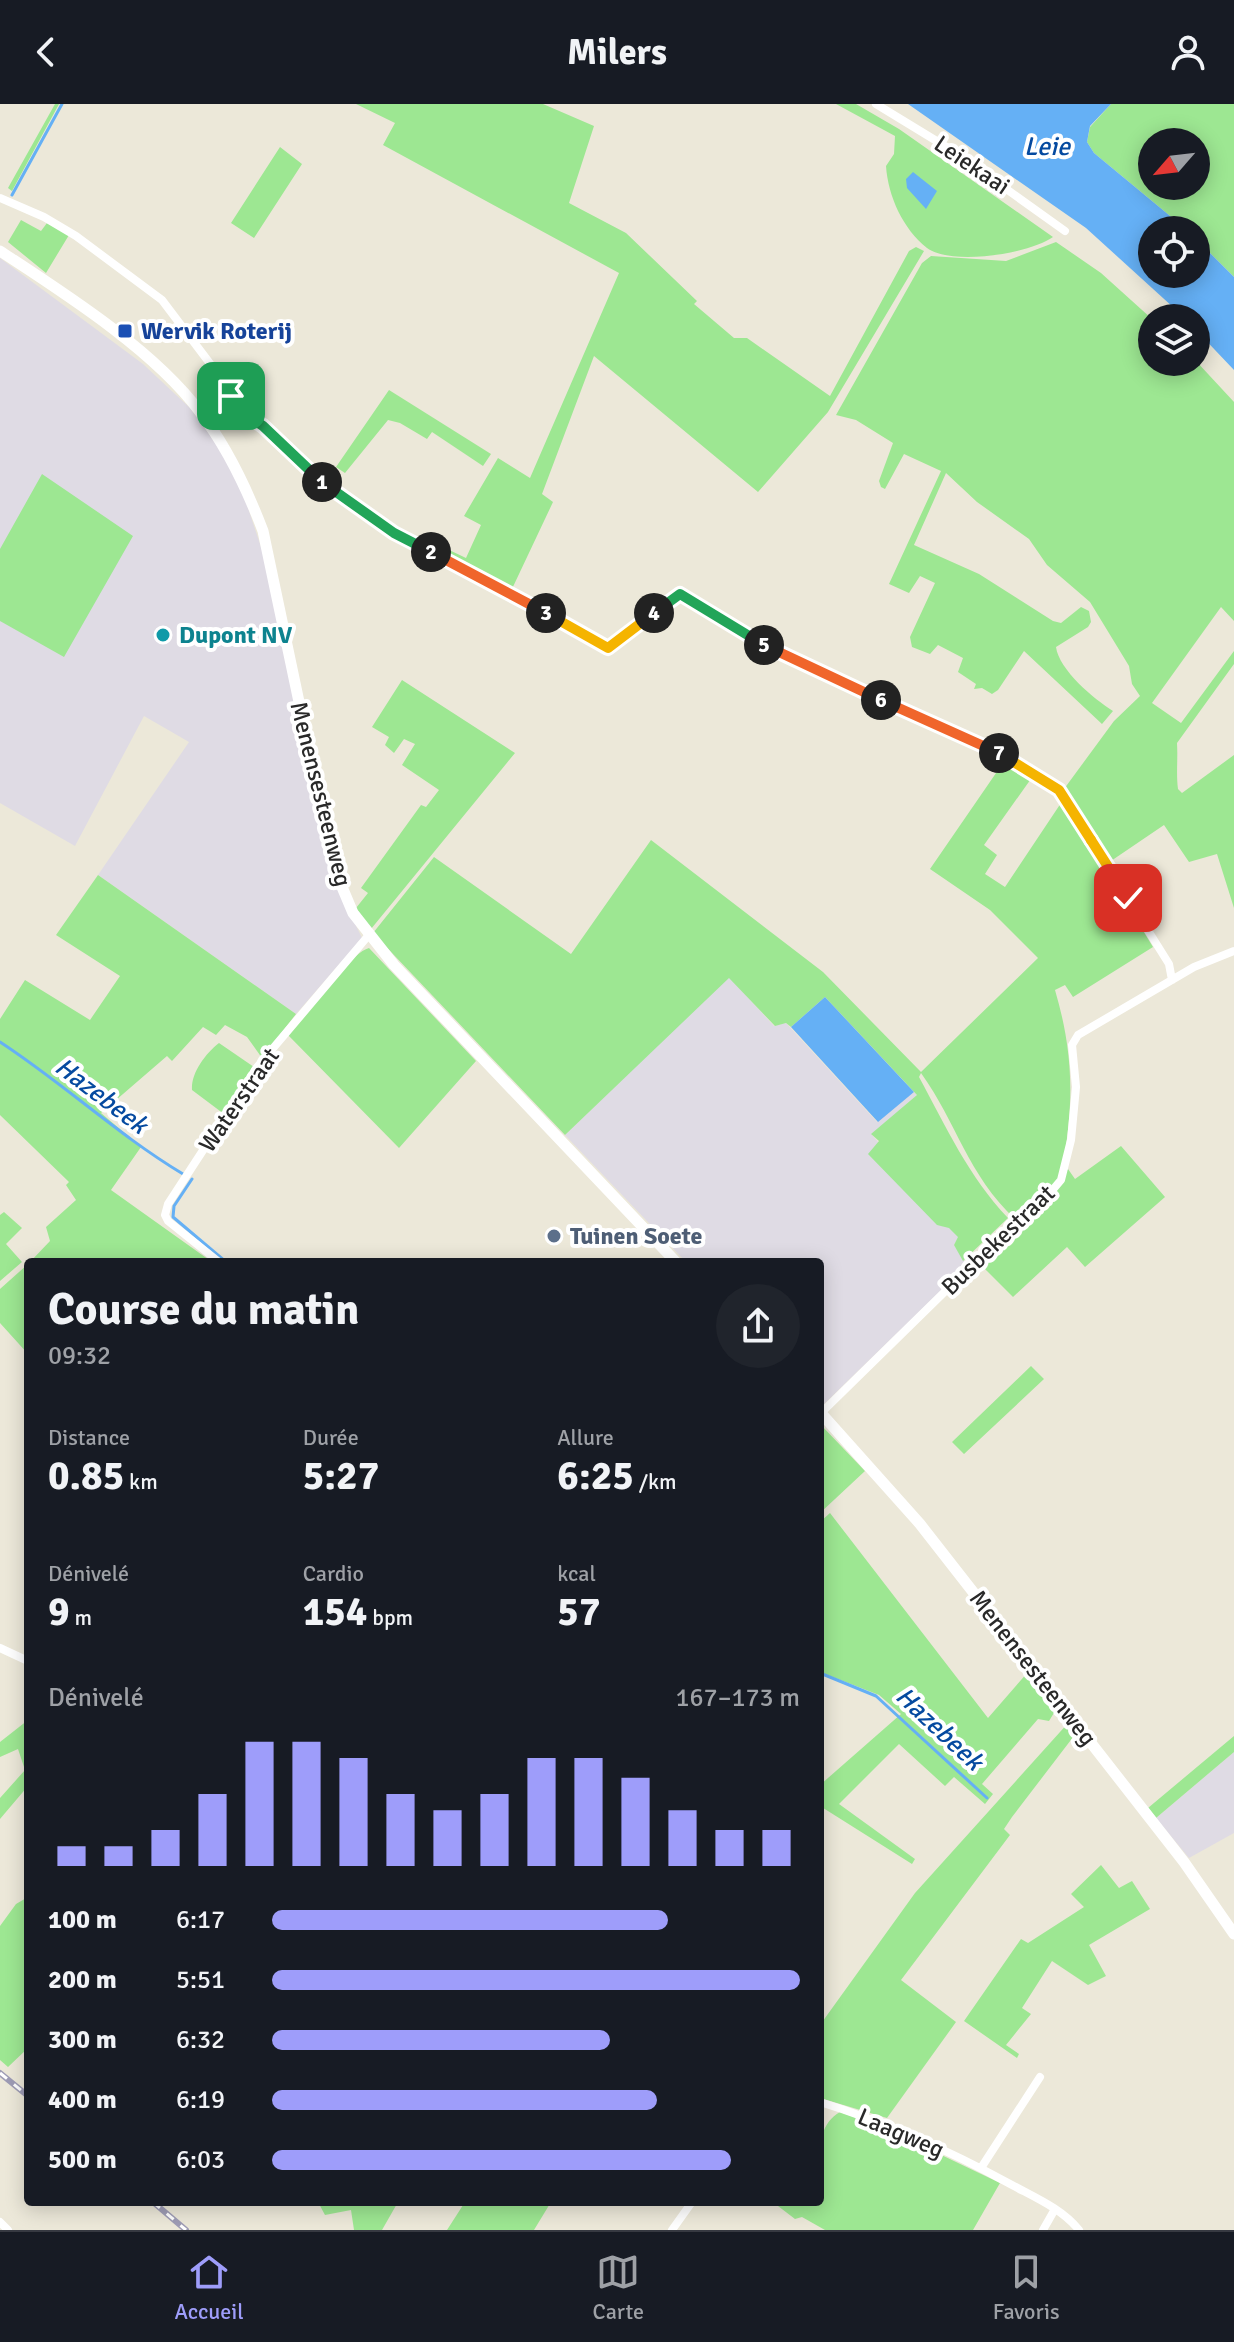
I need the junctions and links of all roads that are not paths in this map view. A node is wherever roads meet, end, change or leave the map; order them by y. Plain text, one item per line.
1 (876, 104) edge
2 (0, 198) edge
3 (1065, 231) dead end
4 (0, 251) edge
5 (230, 404) junction
6 (199, 410) junction
7 (368, 936) junction
8 (1234, 951) edge
9 (1172, 980) junction
10 (214, 1258) edge
11 (672, 1258) edge
12 (824, 1409) edge
13 (824, 1417) edge
14 (0, 1648) edge
15 (24, 1659) edge
16 (1232, 1925) edge
17 (1040, 2077) dead end
18 (824, 2103) edge
19 (981, 2168) junction
20 (689, 2206) edge
21 (1055, 2209) junction
22 (0, 2222) edge
23 (8, 2230) edge
24 (672, 2230) edge
25 (1043, 2230) edge
26 (1079, 2230) edge

1 - 3 street, Leiekaai
2 - 5 street
4 - 6 street, Menensesteenweg
5 - 6 street
5 - 9 street
6 - 7 street, Menensesteenweg
7 - 10 street, Waterstraat
7 - 11 street, Menensesteenweg
8 - 9 street, Busbekestraat
9 - 12 street, Busbekestraat
13 - 16 street, Menensesteenweg
14 - 15 street
17 - 19 street
18 - 19 street, Laagweg
19 - 21 street, Laagweg
20 - 24 street
21 - 25 street
21 - 26 street, Laagweg
22 - 23 street

